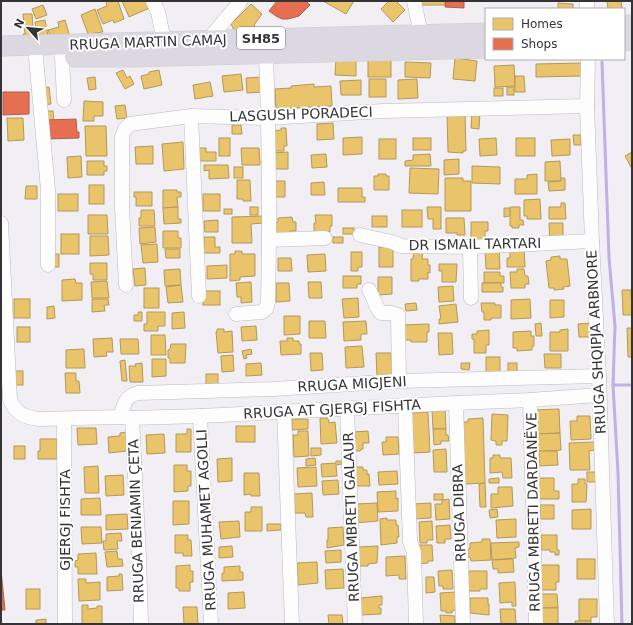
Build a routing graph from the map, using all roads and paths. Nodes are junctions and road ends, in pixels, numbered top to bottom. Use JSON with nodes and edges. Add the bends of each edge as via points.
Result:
{"nodes":[{"id":1,"x":153,"y":1,"type":"edge"},
{"id":2,"x":241,"y":1,"type":"edge"},
{"id":3,"x":414,"y":1,"type":"edge"},
{"id":4,"x":485,"y":33,"type":"edge"},
{"id":5,"x":421,"y":34,"type":"junction"},
{"id":6,"x":208,"y":40,"type":"junction"},
{"id":7,"x":164,"y":41,"type":"junction"},
{"id":8,"x":1,"y":46,"type":"edge"},
{"id":9,"x":485,"y":48,"type":"edge"},
{"id":10,"x":266,"y":54,"type":"junction"},
{"id":11,"x":62,"y":57,"type":"junction"},
{"id":12,"x":36,"y":58,"type":"junction"},
{"id":13,"x":1,"y":59,"type":"edge"},
{"id":14,"x":588,"y":60,"type":"edge"},
{"id":15,"x":64,"y":100,"type":"dead end"},
{"id":16,"x":587,"y":106,"type":"junction"},
{"id":17,"x":191,"y":116,"type":"junction"},
{"id":18,"x":268,"y":118,"type":"junction"},
{"id":19,"x":1,"y":223,"type":"edge"},
{"id":20,"x":360,"y":236,"type":"dead end"},
{"id":21,"x":325,"y":238,"type":"dead end"},
{"id":22,"x":269,"y":240,"type":"junction"},
{"id":23,"x":592,"y":241,"type":"junction"},
{"id":24,"x":470,"y":247,"type":"junction"},
{"id":25,"x":48,"y":265,"type":"dead end"},
{"id":26,"x":126,"y":285,"type":"dead end"},
{"id":27,"x":369,"y":290,"type":"dead end"},
{"id":28,"x":199,"y":296,"type":"dead end"},
{"id":29,"x":471,"y":298,"type":"dead end"},
{"id":30,"x":236,"y":314,"type":"dead end"},
{"id":31,"x":4,"y":335,"type":"edge"},
{"id":32,"x":599,"y":376,"type":"junction"},
{"id":33,"x":399,"y":381,"type":"junction"},
{"id":34,"x":599,"y":395,"type":"junction"},
{"id":35,"x":530,"y":400,"type":"junction"},
{"id":36,"x":456,"y":403,"type":"junction"},
{"id":37,"x":405,"y":406,"type":"junction"},
{"id":38,"x":347,"y":409,"type":"junction"},
{"id":39,"x":284,"y":411,"type":"junction"},
{"id":40,"x":200,"y":416,"type":"junction"},
{"id":41,"x":126,"y":417,"type":"junction"},
{"id":42,"x":64,"y":419,"type":"junction"},
{"id":43,"x":65,"y":622,"type":"dead end"},
{"id":44,"x":140,"y":624,"type":"edge"},
{"id":45,"x":211,"y":624,"type":"edge"},
{"id":46,"x":292,"y":624,"type":"edge"},
{"id":47,"x":355,"y":624,"type":"edge"},
{"id":48,"x":416,"y":624,"type":"edge"},
{"id":49,"x":463,"y":624,"type":"edge"},
{"id":50,"x":536,"y":624,"type":"edge"},
{"id":51,"x":607,"y":624,"type":"edge"}],
"edges":[{"from":1,"to":7,"type":"street"},
{"from":2,"to":6,"type":"street"},
{"from":3,"to":5,"type":"street"},
{"from":4,"to":5,"type":"highway","name":"RRUGA MARTIN CAMAJ","number":"SH85"},
{"from":5,"to":6,"type":"highway","name":"RRUGA MARTIN CAMAJ","number":"SH85"},
{"from":6,"to":7,"type":"highway","name":"RRUGA MARTIN CAMAJ","number":"SH85"},
{"from":7,"to":8,"type":"highway","name":"RRUGA MARTIN CAMAJ","number":"SH85"},
{"from":9,"to":10,"type":"highway","name":"RRUGA MARTIN CAMAJ","number":"SH85"},
{"from":10,"to":11,"type":"highway","name":"RRUGA MARTIN CAMAJ","number":"SH85"},
{"from":10,"to":18,"type":"street"},
{"from":11,"to":12,"type":"highway","name":"RRUGA MARTIN CAMAJ","number":"SH85"},
{"from":11,"to":15,"type":"street"},
{"from":12,"to":13,"type":"highway","name":"RRUGA MARTIN CAMAJ","number":"SH85"},
{"from":12,"to":25,"type":"street","via":[[48,190]]},
{"from":14,"to":16,"type":"street","name":"RRUGA SHQIPJA ARBNORE"},
{"from":16,"to":18,"type":"street","name":"LASGUSH PORADECI","via":[[383,111]]},
{"from":16,"to":23,"type":"street","name":"RRUGA SHQIPJA ARBNORE"},
{"from":17,"to":18,"type":"street","name":"LASGUSH PORADECI"},
{"from":17,"to":26,"type":"street","name":"LASGUSH PORADECI","via":[[130,124],[125,128],[122,137],[122,199]]},
{"from":17,"to":28,"type":"street"},
{"from":18,"to":22,"type":"street"},
{"from":19,"to":31,"type":"street","name":"RRUGA AT GJERGJ FISHTA"},
{"from":20,"to":24,"type":"street","name":"DR ISMAIL TARTARI","via":[[401,246]]},
{"from":21,"to":22,"type":"street"},
{"from":22,"to":30,"type":"street","via":[[266,309],[262,312]]},
{"from":23,"to":24,"type":"street","name":"DR ISMAIL TARTARI"},
{"from":23,"to":32,"type":"street","name":"RRUGA SHQIPJA ARBNORE"},
{"from":24,"to":29,"type":"street"},
{"from":27,"to":33,"type":"street","via":[[381,313],[398,316]]},
{"from":31,"to":42,"type":"street","name":"RRUGA AT GJERGJ FISHTA","via":[[10,400],[15,410],[26,418]]},
{"from":32,"to":33,"type":"street","name":"RRUGA MIGJENI"},
{"from":32,"to":34,"type":"street","name":"RRUGA SHQIPJA ARBNORE"},
{"from":33,"to":41,"type":"street","name":"RRUGA MIGJENI","via":[[138,393],[131,395],[125,403]]},
{"from":34,"to":35,"type":"street","name":"RRUGA AT GJERGJ FISHTA"},
{"from":34,"to":51,"type":"street","name":"RRUGA SHQIPJA ARBNORE"},
{"from":35,"to":36,"type":"street","name":"RRUGA AT GJERGJ FISHTA"},
{"from":35,"to":50,"type":"street","name":"RRUGA MBRETI DARDANËVE"},
{"from":36,"to":37,"type":"street","name":"RRUGA AT GJERGJ FISHTA"},
{"from":36,"to":49,"type":"street","name":"RRUGA DIBRA"},
{"from":37,"to":38,"type":"street","name":"RRUGA AT GJERGJ FISHTA"},
{"from":37,"to":48,"type":"street"},
{"from":38,"to":39,"type":"street","name":"RRUGA AT GJERGJ FISHTA"},
{"from":38,"to":47,"type":"street","name":"RRUGA MBRETI GALAUR"},
{"from":39,"to":40,"type":"street","name":"RRUGA AT GJERGJ FISHTA"},
{"from":39,"to":46,"type":"street"},
{"from":40,"to":41,"type":"street","name":"RRUGA AT GJERGJ FISHTA"},
{"from":40,"to":45,"type":"street","name":"RRUGA MUHAMET AGOLLI"},
{"from":41,"to":42,"type":"street","name":"RRUGA AT GJERGJ FISHTA"},
{"from":41,"to":44,"type":"street","name":"RRUGA BENIAMIN ÇETA","via":[[139,557]]},
{"from":42,"to":43,"type":"street","name":"GJERGJ FISHTA"}]}
